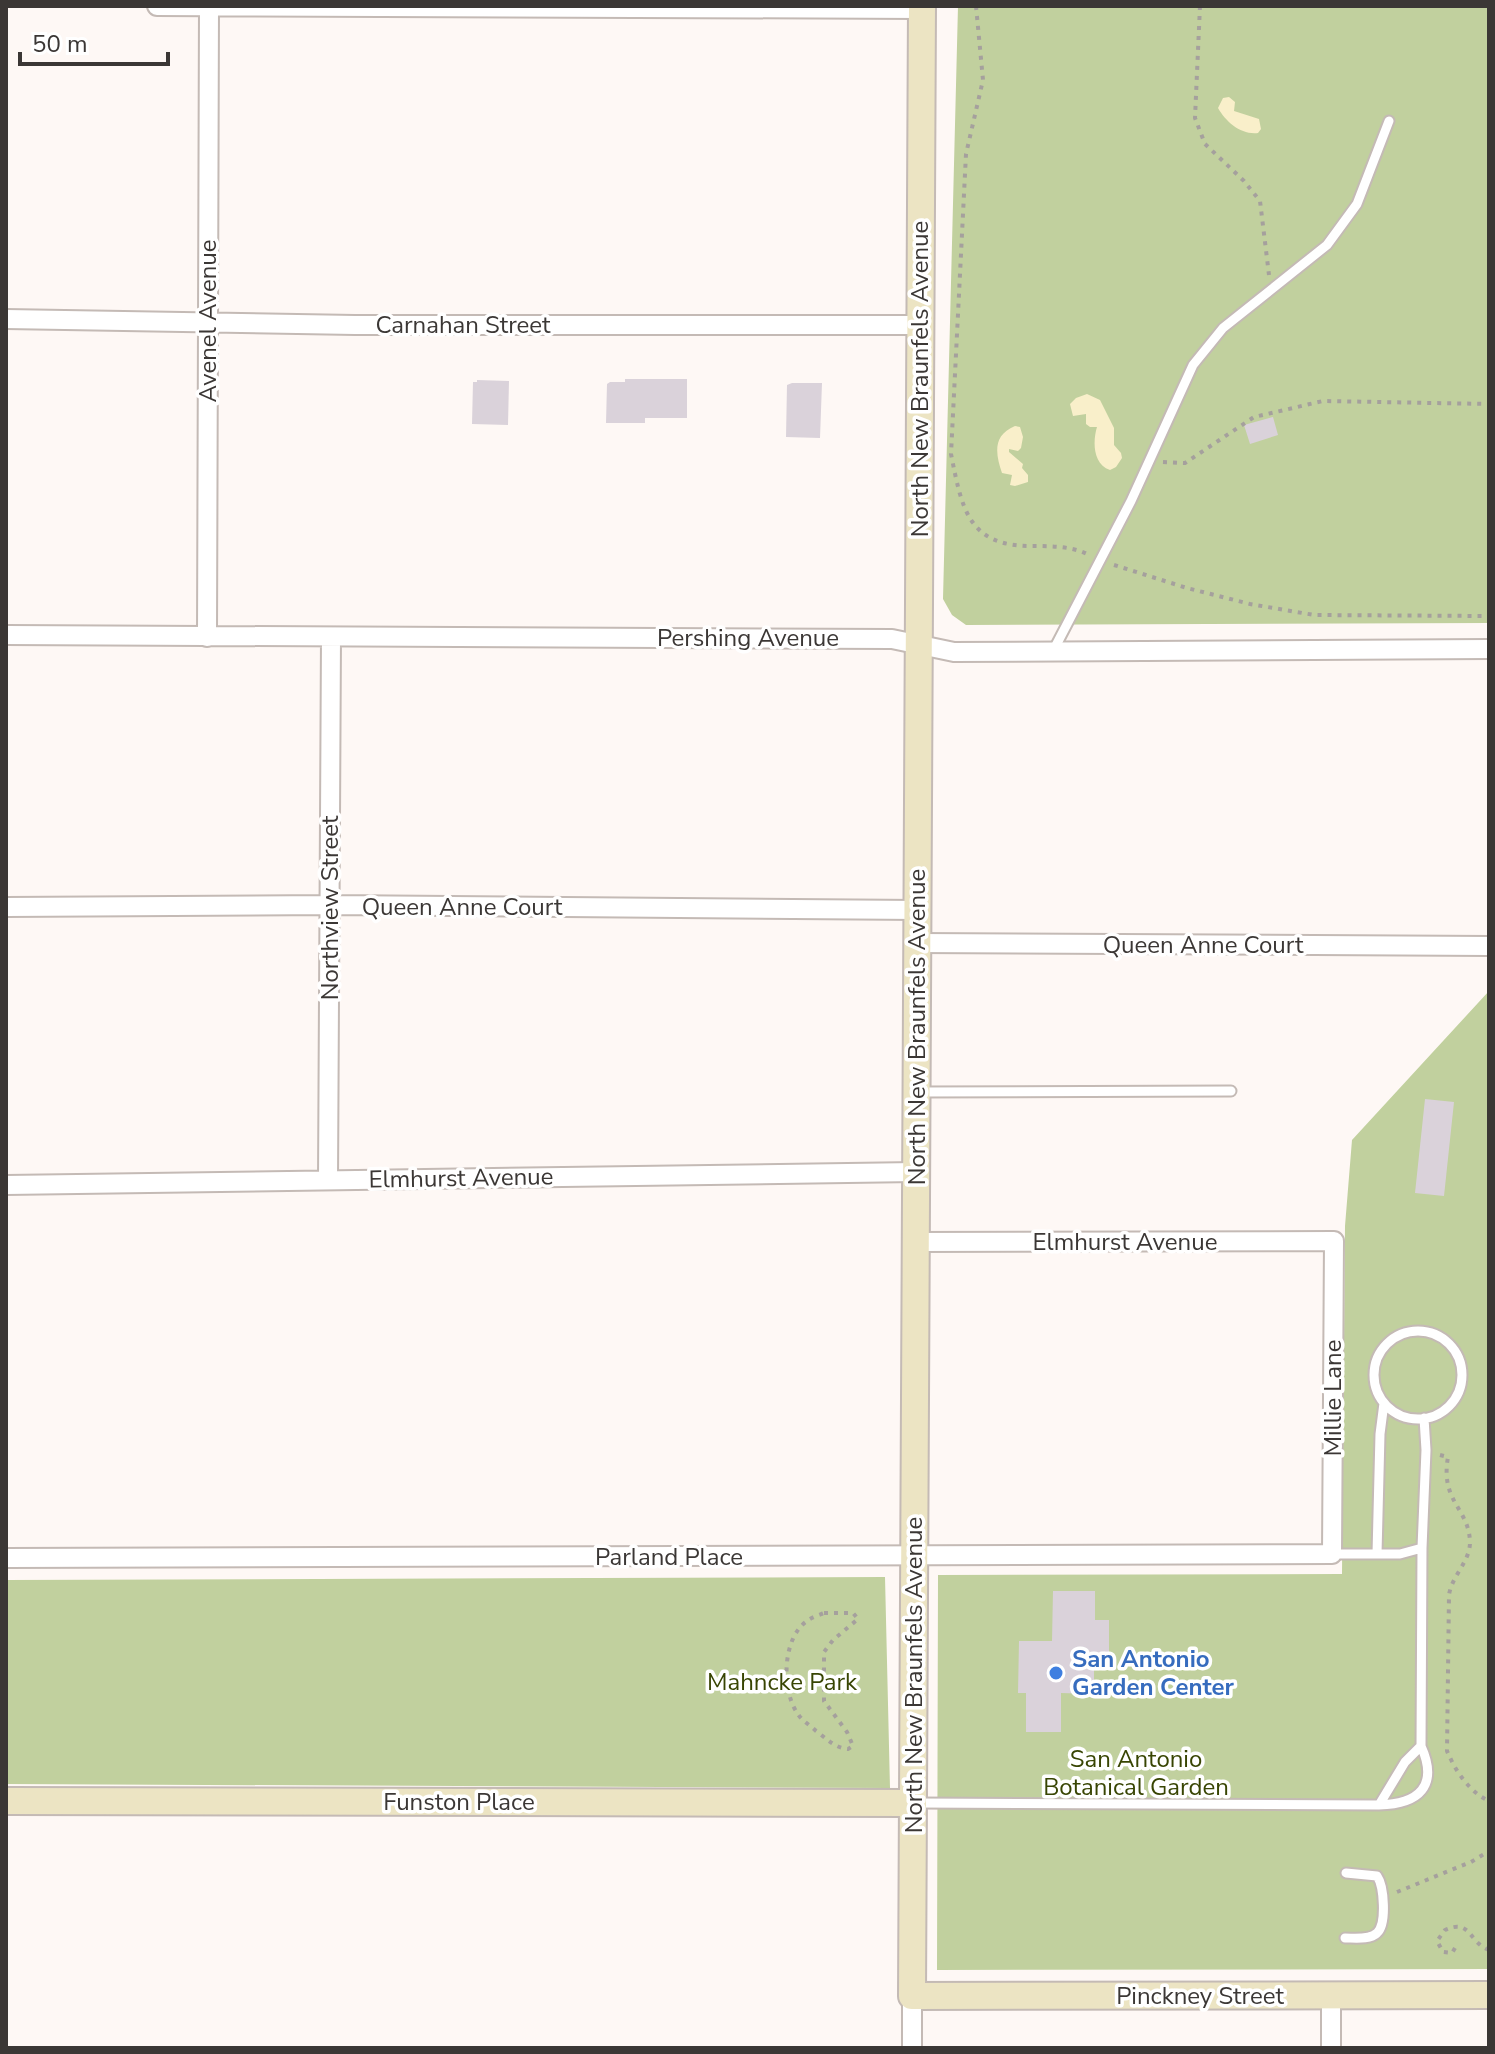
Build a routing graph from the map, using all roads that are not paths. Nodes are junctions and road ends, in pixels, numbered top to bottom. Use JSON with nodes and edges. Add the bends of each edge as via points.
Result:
{"nodes":[{"id":1,"x":157,"y":6,"type":"edge"},
{"id":2,"x":209,"y":6,"type":"edge"},
{"id":3,"x":922,"y":8,"type":"edge"},
{"id":4,"x":1389,"y":121,"type":"dead end"},
{"id":5,"x":6,"y":319,"type":"edge"},
{"id":6,"x":208,"y":321,"type":"junction"},
{"id":7,"x":920,"y":325,"type":"junction"},
{"id":8,"x":6,"y":635,"type":"edge"},
{"id":9,"x":207,"y":637,"type":"junction"},
{"id":10,"x":331,"y":637,"type":"junction"},
{"id":11,"x":919,"y":646,"type":"junction"},
{"id":12,"x":1489,"y":649,"type":"edge"},
{"id":13,"x":1052,"y":653,"type":"junction"},
{"id":14,"x":331,"y":905,"type":"junction"},
{"id":15,"x":6,"y":907,"type":"edge"},
{"id":16,"x":918,"y":910,"type":"junction"},
{"id":17,"x":917,"y":943,"type":"junction"},
{"id":18,"x":1489,"y":946,"type":"edge"},
{"id":19,"x":1231,"y":1091,"type":"dead end"},
{"id":20,"x":917,"y":1092,"type":"junction"},
{"id":21,"x":916,"y":1172,"type":"junction"},
{"id":22,"x":328,"y":1180,"type":"junction"},
{"id":23,"x":6,"y":1185,"type":"edge"},
{"id":24,"x":1334,"y":1241,"type":"joint"},
{"id":25,"x":916,"y":1242,"type":"junction"},
{"id":26,"x":1384,"y":1403,"type":"junction"},
{"id":27,"x":1424,"y":1418,"type":"junction"},
{"id":28,"x":1422,"y":1548,"type":"junction"},
{"id":29,"x":1332,"y":1554,"type":"junction"},
{"id":30,"x":1377,"y":1554,"type":"junction"},
{"id":31,"x":914,"y":1557,"type":"junction"},
{"id":32,"x":6,"y":1558,"type":"edge"},
{"id":33,"x":1421,"y":1746,"type":"junction"},
{"id":34,"x":6,"y":1801,"type":"edge"},
{"id":35,"x":913,"y":1803,"type":"junction"},
{"id":36,"x":1379,"y":1805,"type":"junction"},
{"id":37,"x":1346,"y":1873,"type":"dead end"},
{"id":38,"x":1345,"y":1938,"type":"dead end"},
{"id":39,"x":1331,"y":1995,"type":"junction"},
{"id":40,"x":1489,"y":1995,"type":"edge"},
{"id":41,"x":912,"y":1996,"type":"junction"},
{"id":42,"x":912,"y":2048,"type":"edge"},
{"id":43,"x":1331,"y":2048,"type":"edge"}],
"edges":[{"from":1,"to":2,"type":"street"},
{"from":2,"to":3,"type":"street"},
{"from":2,"to":6,"type":"street","name":"Avenel Avenue"},
{"from":3,"to":7,"type":"street","name":"North New Braunfels Avenue"},
{"from":4,"to":13,"type":"lane","via":[[1357,204],[1327,245],[1223,328],[1193,365]]},
{"from":5,"to":6,"type":"street","name":"Carnahan Street"},
{"from":6,"to":7,"type":"street","name":"Carnahan Street"},
{"from":6,"to":9,"type":"street","name":"Avenel Avenue"},
{"from":7,"to":11,"type":"street","name":"North New Braunfels Avenue"},
{"from":8,"to":9,"type":"street","name":"Pershing Avenue"},
{"from":9,"to":10,"type":"street","name":"Pershing Avenue"},
{"from":10,"to":11,"type":"street","name":"Pershing Avenue","via":[[892,639]]},
{"from":10,"to":14,"type":"street","name":"Northview Street"},
{"from":11,"to":13,"type":"street","name":"Pershing Avenue","via":[[954,652]]},
{"from":11,"to":16,"type":"street","name":"North New Braunfels Avenue"},
{"from":12,"to":13,"type":"street","name":"Pershing Avenue"},
{"from":14,"to":15,"type":"street","name":"Queen Anne Court"},
{"from":14,"to":16,"type":"street","name":"Queen Anne Court"},
{"from":14,"to":22,"type":"street","name":"Northview Street"},
{"from":16,"to":17,"type":"street","name":"North New Braunfels Avenue"},
{"from":17,"to":18,"type":"street","name":"Queen Anne Court"},
{"from":17,"to":20,"type":"street","name":"North New Braunfels Avenue"},
{"from":19,"to":20,"type":"lane"},
{"from":20,"to":21,"type":"street","name":"North New Braunfels Avenue"},
{"from":21,"to":22,"type":"street","name":"Elmhurst Avenue"},
{"from":21,"to":25,"type":"street","name":"North New Braunfels Avenue"},
{"from":22,"to":23,"type":"street","name":"Elmhurst Avenue"},
{"from":24,"to":25,"type":"street","name":"Elmhurst Avenue"},
{"from":24,"to":29,"type":"street","name":"Millie Lane"},
{"from":25,"to":31,"type":"street","name":"North New Braunfels Avenue"},
{"from":26,"to":27,"type":"lane","via":[[1409,1418]]},
{"from":26,"to":27,"type":"lane","via":[[1374,1375],[1382,1349],[1405,1333],[1433,1333],[1455,1351],[1462,1378],[1450,1405]]},
{"from":26,"to":30,"type":"lane"},
{"from":27,"to":28,"type":"lane"},
{"from":28,"to":30,"type":"lane"},
{"from":28,"to":33,"type":"lane"},
{"from":29,"to":30,"type":"lane"},
{"from":29,"to":31,"type":"street","name":"Parland Place"},
{"from":31,"to":32,"type":"street","name":"Parland Place"},
{"from":31,"to":35,"type":"street","name":"North New Braunfels Avenue"},
{"from":33,"to":36,"type":"lane"},
{"from":33,"to":36,"type":"lane","via":[[1429,1773],[1423,1789],[1401,1805]]},
{"from":34,"to":35,"type":"street","name":"Funston Place"},
{"from":35,"to":36,"type":"lane"},
{"from":35,"to":41,"type":"street","name":"North New Braunfels Avenue"},
{"from":37,"to":38,"type":"lane","via":[[1377,1876],[1382,1922],[1375,1936]]},
{"from":39,"to":40,"type":"street","name":"Pinckney Street"},
{"from":39,"to":41,"type":"street","name":"Pinckney Street"},
{"from":39,"to":43,"type":"street"},
{"from":41,"to":42,"type":"street","name":"North New Braunfels Avenue"}]}
